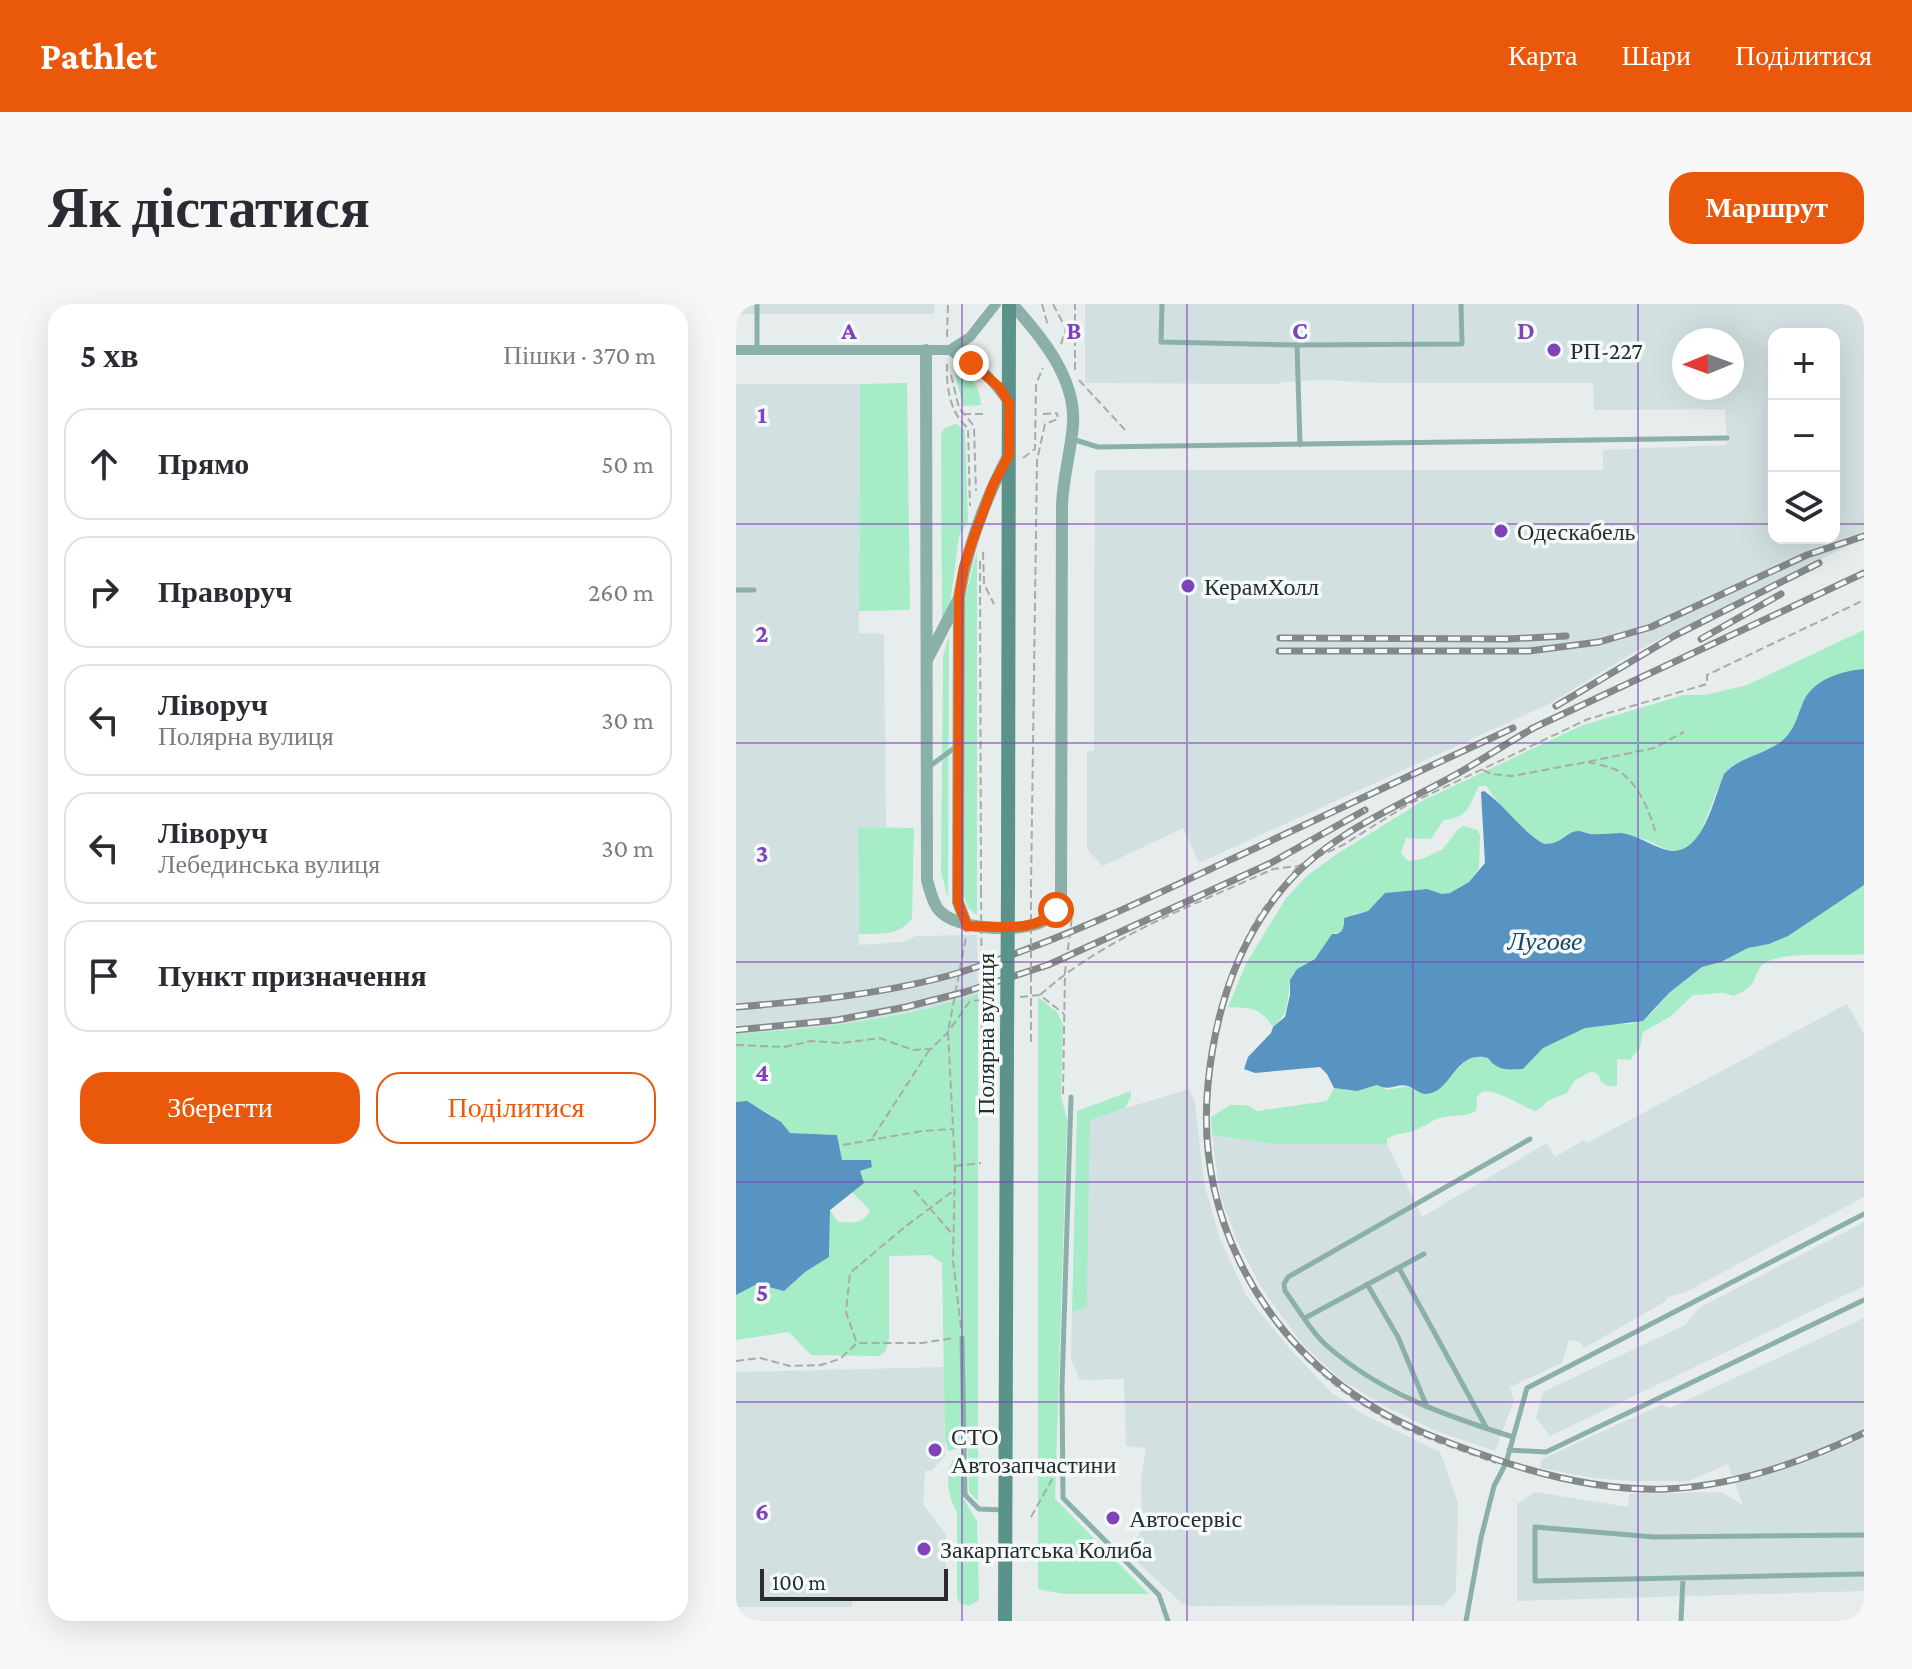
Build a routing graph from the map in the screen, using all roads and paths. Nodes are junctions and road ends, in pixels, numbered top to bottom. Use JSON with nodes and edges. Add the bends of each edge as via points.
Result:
{"nodes":[{"id":1,"x":757,"y":304,"type":"edge"},
{"id":2,"x":948,"y":304,"type":"edge"},
{"id":3,"x":996,"y":304,"type":"edge"},
{"id":4,"x":1011,"y":304,"type":"edge"},
{"id":5,"x":1053,"y":304,"type":"edge"},
{"id":6,"x":1075,"y":304,"type":"edge"},
{"id":7,"x":1162,"y":304,"type":"edge"},
{"id":8,"x":1461,"y":304,"type":"edge"},
{"id":9,"x":1297,"y":345,"type":"junction"},
{"id":10,"x":736,"y":350,"type":"edge"},
{"id":11,"x":757,"y":350,"type":"junction"},
{"id":12,"x":926,"y":350,"type":"junction"},
{"id":13,"x":948,"y":350,"type":"junction"},
{"id":14,"x":1052,"y":355,"type":"junction"},
{"id":15,"x":951,"y":375,"type":"dead end"},
{"id":16,"x":1009,"y":403,"type":"junction"},
{"id":17,"x":962,"y":414,"type":"junction"},
{"id":18,"x":985,"y":414,"type":"dead end"},
{"id":19,"x":1043,"y":414,"type":"dead end"},
{"id":20,"x":1126,"y":431,"type":"dead end"},
{"id":21,"x":1071,"y":438,"type":"junction"},
{"id":22,"x":1727,"y":438,"type":"dead end"},
{"id":23,"x":1300,"y":445,"type":"junction"},
{"id":24,"x":1009,"y":461,"type":"junction"},
{"id":25,"x":976,"y":500,"type":"dead end"},
{"id":26,"x":978,"y":525,"type":"junction"},
{"id":27,"x":980,"y":544,"type":"dead end"},
{"id":28,"x":983,"y":553,"type":"dead end"},
{"id":29,"x":736,"y":590,"type":"edge"},
{"id":30,"x":754,"y":590,"type":"dead end"},
{"id":31,"x":959,"y":597,"type":"junction"},
{"id":32,"x":1864,"y":600,"type":"edge"},
{"id":33,"x":997,"y":609,"type":"dead end"},
{"id":34,"x":927,"y":661,"type":"junction"},
{"id":35,"x":1684,"y":732,"type":"dead end"},
{"id":36,"x":958,"y":746,"type":"junction"},
{"id":37,"x":1587,"y":762,"type":"junction"},
{"id":38,"x":928,"y":768,"type":"junction"},
{"id":39,"x":1482,"y":769,"type":"junction"},
{"id":40,"x":1655,"y":831,"type":"dead end"},
{"id":41,"x":1298,"y":866,"type":"junction"},
{"id":42,"x":1067,"y":905,"type":"junction"},
{"id":43,"x":967,"y":926,"type":"junction"},
{"id":44,"x":1065,"y":972,"type":"junction"},
{"id":45,"x":1040,"y":995,"type":"dead end"},
{"id":46,"x":948,"y":1032,"type":"junction"},
{"id":47,"x":982,"y":1041,"type":"dead end"},
{"id":48,"x":1031,"y":1042,"type":"dead end"},
{"id":49,"x":736,"y":1045,"type":"edge"},
{"id":50,"x":931,"y":1049,"type":"junction"},
{"id":51,"x":1063,"y":1097,"type":"dead end"},
{"id":52,"x":1071,"y":1097,"type":"dead end"},
{"id":53,"x":953,"y":1129,"type":"junction"},
{"id":54,"x":872,"y":1138,"type":"junction"},
{"id":55,"x":1530,"y":1139,"type":"dead end"},
{"id":56,"x":843,"y":1145,"type":"dead end"},
{"id":57,"x":981,"y":1163,"type":"dead end"},
{"id":58,"x":955,"y":1166,"type":"junction"},
{"id":59,"x":914,"y":1190,"type":"dead end"},
{"id":60,"x":954,"y":1191,"type":"junction"},
{"id":61,"x":930,"y":1208,"type":"junction"},
{"id":62,"x":1864,"y":1214,"type":"edge"},
{"id":63,"x":954,"y":1236,"type":"junction"},
{"id":64,"x":1424,"y":1254,"type":"dead end"},
{"id":65,"x":1399,"y":1268,"type":"junction"},
{"id":66,"x":1367,"y":1284,"type":"junction"},
{"id":67,"x":1864,"y":1300,"type":"edge"},
{"id":68,"x":1305,"y":1318,"type":"junction"},
{"id":69,"x":961,"y":1329,"type":"dead end"},
{"id":70,"x":962,"y":1338,"type":"joint"},
{"id":71,"x":857,"y":1343,"type":"junction"},
{"id":72,"x":736,"y":1361,"type":"edge"},
{"id":73,"x":1428,"y":1408,"type":"junction"},
{"id":74,"x":1487,"y":1428,"type":"junction"},
{"id":75,"x":1513,"y":1437,"type":"junction"},
{"id":76,"x":1509,"y":1450,"type":"junction"},
{"id":77,"x":1504,"y":1466,"type":"junction"},
{"id":78,"x":1056,"y":1472,"type":"dead end"},
{"id":79,"x":1006,"y":1510,"type":"junction"},
{"id":80,"x":1031,"y":1517,"type":"dead end"},
{"id":81,"x":1864,"y":1535,"type":"edge"},
{"id":82,"x":1864,"y":1574,"type":"edge"},
{"id":83,"x":1683,"y":1578,"type":"junction"},
{"id":84,"x":1005,"y":1621,"type":"edge"},
{"id":85,"x":1168,"y":1621,"type":"edge"},
{"id":86,"x":1466,"y":1621,"type":"edge"},
{"id":87,"x":1681,"y":1621,"type":"edge"}],
"edges":[{"from":1,"to":11,"type":"lane"},
{"from":2,"to":13,"type":"path"},
{"from":3,"to":13,"type":"street","via":[[970,337]]},
{"from":4,"to":14,"type":"street"},
{"from":4,"to":16,"type":"main road","name":"Полярна вулиця"},
{"from":5,"to":14,"type":"path","via":[[1066,329]]},
{"from":6,"to":20,"type":"path","via":[[1075,376]]},
{"from":7,"to":9,"type":"lane","via":[[1161,342]]},
{"from":8,"to":9,"type":"lane","via":[[1462,344]]},
{"from":9,"to":23,"type":"lane"},
{"from":10,"to":11,"type":"street"},
{"from":11,"to":12,"type":"street"},
{"from":12,"to":13,"type":"street"},
{"from":12,"to":34,"type":"street"},
{"from":13,"to":16,"type":"street","via":[[987,375]]},
{"from":13,"to":26,"type":"path","via":[[946,375],[955,417],[968,428],[971,517]]},
{"from":14,"to":21,"type":"street","via":[[1068,390]]},
{"from":14,"to":24,"type":"path","via":[[1037,378],[1035,449]]},
{"from":15,"to":17,"type":"path"},
{"from":16,"to":24,"type":"main road","name":"Полярна вулиця"},
{"from":17,"to":18,"type":"path"},
{"from":17,"to":25,"type":"path","via":[[975,432]]},
{"from":19,"to":48,"type":"path","bridge":true,"via":[[1057,413],[1058,419],[1045,424],[1037,460]]},
{"from":21,"to":23,"type":"lane","via":[[1098,447]]},
{"from":21,"to":42,"type":"street","via":[[1062,505]]},
{"from":22,"to":23,"type":"lane"},
{"from":24,"to":26,"type":"street"},
{"from":24,"to":79,"type":"main road","name":"Полярна вулиця","bridge":true},
{"from":26,"to":31,"type":"street"},
{"from":27,"to":47,"type":"path","bridge":true},
{"from":28,"to":33,"type":"path","via":[[984,584]]},
{"from":29,"to":30,"type":"lane"},
{"from":31,"to":34,"type":"street"},
{"from":31,"to":36,"type":"street"},
{"from":32,"to":39,"type":"path","via":[[1707,675],[1707,684],[1588,719]]},
{"from":34,"to":38,"type":"street"},
{"from":35,"to":37,"type":"path","via":[[1654,748]]},
{"from":36,"to":38,"type":"lane"},
{"from":36,"to":43,"type":"street","via":[[958,902]]},
{"from":37,"to":39,"type":"path","via":[[1512,776]]},
{"from":37,"to":40,"type":"path","via":[[1625,776],[1650,813]]},
{"from":38,"to":43,"type":"street","via":[[927,880],[938,909]]},
{"from":39,"to":41,"type":"path"},
{"from":41,"to":44,"type":"path","via":[[1273,869],[1112,942]]},
{"from":41,"to":77,"type":"path","via":[[1269,901],[1237,958],[1212,1039],[1205,1146],[1229,1246],[1276,1325],[1326,1377],[1372,1411]]},
{"from":42,"to":43,"type":"street","via":[[1039,924]]},
{"from":42,"to":44,"type":"path"},
{"from":43,"to":46,"type":"path"},
{"from":44,"to":45,"type":"path"},
{"from":44,"to":51,"type":"path"},
{"from":46,"to":50,"type":"path"},
{"from":46,"to":53,"type":"path"},
{"from":49,"to":50,"type":"path","via":[[784,1047],[880,1038],[913,1050]]},
{"from":50,"to":54,"type":"path"},
{"from":52,"to":85,"type":"lane","via":[[1063,1498],[1159,1595]]},
{"from":53,"to":54,"type":"path"},
{"from":53,"to":58,"type":"path"},
{"from":54,"to":56,"type":"path"},
{"from":55,"to":68,"type":"lane","via":[[1288,1277],[1285,1291]]},
{"from":57,"to":58,"type":"path"},
{"from":58,"to":60,"type":"path"},
{"from":59,"to":61,"type":"path"},
{"from":60,"to":61,"type":"path"},
{"from":60,"to":63,"type":"path"},
{"from":61,"to":63,"type":"path"},
{"from":61,"to":71,"type":"path","via":[[850,1273],[846,1312]]},
{"from":62,"to":75,"type":"lane","via":[[1527,1388]]},
{"from":63,"to":69,"type":"path"},
{"from":64,"to":65,"type":"lane"},
{"from":65,"to":66,"type":"lane"},
{"from":65,"to":74,"type":"lane"},
{"from":66,"to":68,"type":"lane"},
{"from":66,"to":73,"type":"lane","via":[[1398,1337]]},
{"from":67,"to":76,"type":"lane","via":[[1546,1452]]},
{"from":68,"to":73,"type":"lane","via":[[1324,1343],[1367,1377]]},
{"from":70,"to":71,"type":"path"},
{"from":70,"to":79,"type":"lane","via":[[965,1495],[979,1509]]},
{"from":71,"to":72,"type":"path","via":[[840,1359],[821,1365],[790,1366],[760,1358]]},
{"from":73,"to":74,"type":"lane"},
{"from":74,"to":75,"type":"lane"},
{"from":75,"to":76,"type":"lane"},
{"from":76,"to":77,"type":"lane"},
{"from":77,"to":86,"type":"lane","via":[[1481,1538]]},
{"from":78,"to":80,"type":"path"},
{"from":79,"to":84,"type":"main road","name":"Полярна вулиця"},
{"from":81,"to":83,"type":"lane","via":[[1654,1537],[1535,1527],[1535,1581]]},
{"from":82,"to":83,"type":"lane"},
{"from":83,"to":87,"type":"lane"}]}
